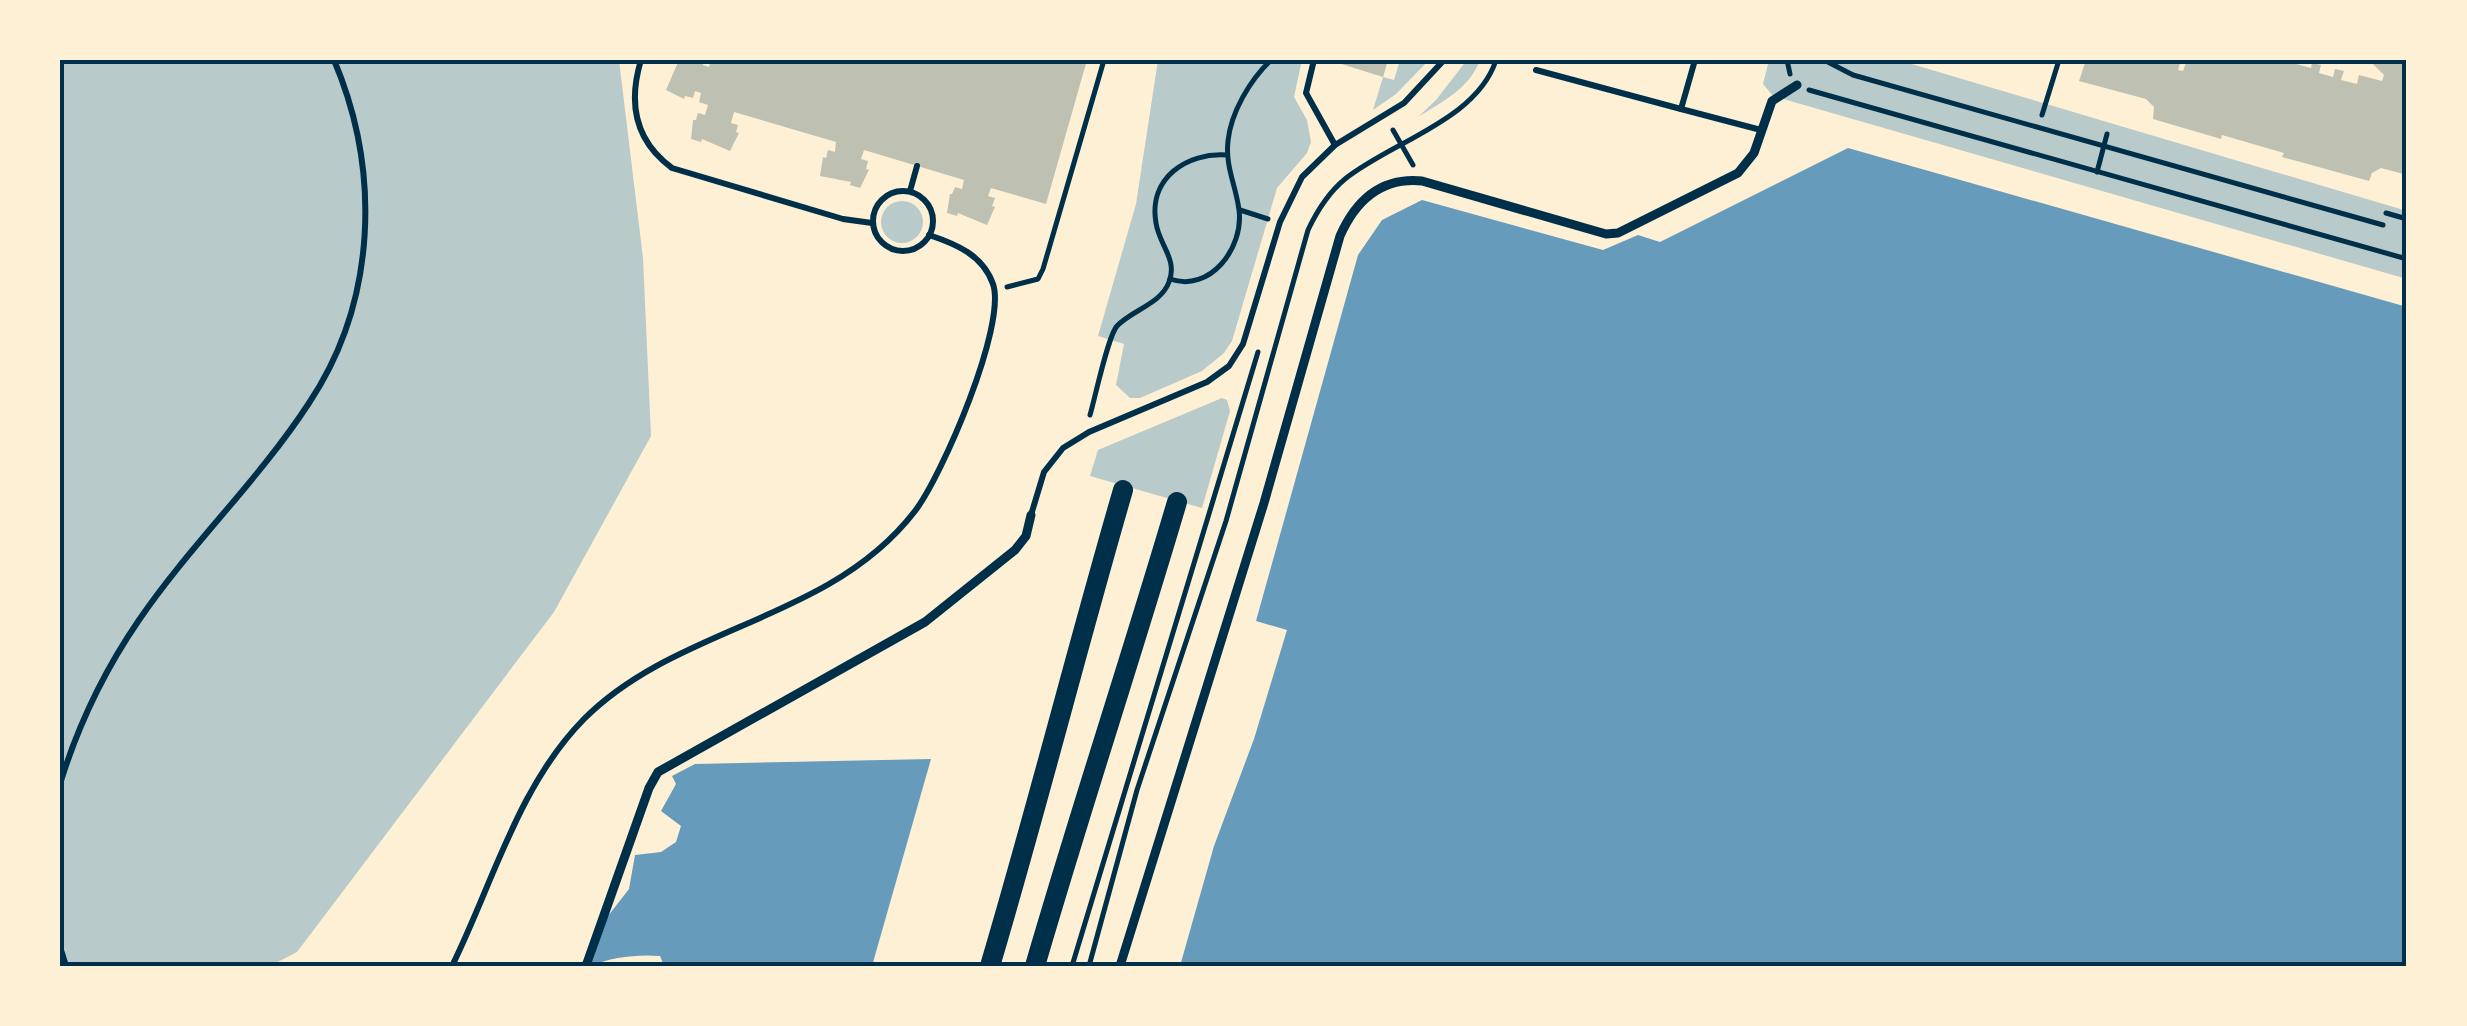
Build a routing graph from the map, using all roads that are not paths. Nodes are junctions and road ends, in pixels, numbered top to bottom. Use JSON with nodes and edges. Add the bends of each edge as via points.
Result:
{"nodes":[{"id":1,"x":334,"y":60,"type":"edge"},
{"id":2,"x":641,"y":60,"type":"edge"},
{"id":3,"x":1314,"y":60,"type":"edge"},
{"id":4,"x":1444,"y":60,"type":"edge"},
{"id":5,"x":1695,"y":60,"type":"edge"},
{"id":6,"x":1536,"y":70,"type":"dead end"},
{"id":7,"x":1797,"y":85,"type":"road end"},
{"id":8,"x":1681,"y":108,"type":"junction"},
{"id":9,"x":1760,"y":130,"type":"junction"},
{"id":10,"x":1336,"y":144,"type":"junction"},
{"id":11,"x":917,"y":166,"type":"dead end"},
{"id":12,"x":910,"y":192,"type":"junction"},
{"id":13,"x":872,"y":223,"type":"junction"},
{"id":14,"x":929,"y":236,"type":"junction"},
{"id":15,"x":1123,"y":490,"type":"dead end"},
{"id":16,"x":1176,"y":502,"type":"dead end"},
{"id":17,"x":1032,"y":515,"type":"joint"},
{"id":18,"x":60,"y":784,"type":"edge"},
{"id":19,"x":60,"y":947,"type":"edge"},
{"id":20,"x":66,"y":966,"type":"edge"},
{"id":21,"x":452,"y":966,"type":"edge"},
{"id":22,"x":586,"y":966,"type":"edge"},
{"id":23,"x":990,"y":966,"type":"edge"},
{"id":24,"x":1035,"y":966,"type":"edge"},
{"id":25,"x":1120,"y":966,"type":"edge"}],
"edges":[{"from":1,"to":18,"type":"lane","via":[[357,128],[366,197],[362,268],[340,344],[291,430],[121,648],[78,730]]},
{"from":2,"to":13,"type":"lane","via":[[636,118],[652,151],[672,168]]},
{"from":3,"to":10,"type":"lane","via":[[1306,93]]},
{"from":4,"to":10,"type":"lane","via":[[1404,103]]},
{"from":5,"to":8,"type":"lane"},
{"from":6,"to":8,"type":"lane"},
{"from":7,"to":9,"type":"street","via":[[1772,101]]},
{"from":8,"to":9,"type":"lane"},
{"from":9,"to":25,"type":"street","via":[[1754,153],[1738,172],[1618,233],[1402,179],[1370,194],[1348,218]]},
{"from":10,"to":17,"type":"lane","via":[[1293,190],[1243,344],[1229,366],[1062,448],[1044,472]]},
{"from":11,"to":12,"type":"lane"},
{"from":12,"to":13,"type":"lane","via":[[884,197]]},
{"from":12,"to":14,"type":"lane","via":[[930,208]]},
{"from":13,"to":14,"type":"lane","via":[[880,241],[896,250],[915,248]]},
{"from":14,"to":21,"type":"lane","via":[[971,254],[990,278],[995,300],[958,428],[916,510],[880,548],[831,584],[668,660],[586,717],[535,785]]},
{"from":15,"to":23,"type":"main road"},
{"from":16,"to":24,"type":"main road"},
{"from":17,"to":22,"type":"street","via":[[1015,550],[926,622],[658,772]]},
{"from":19,"to":20,"type":"lane"}]}
